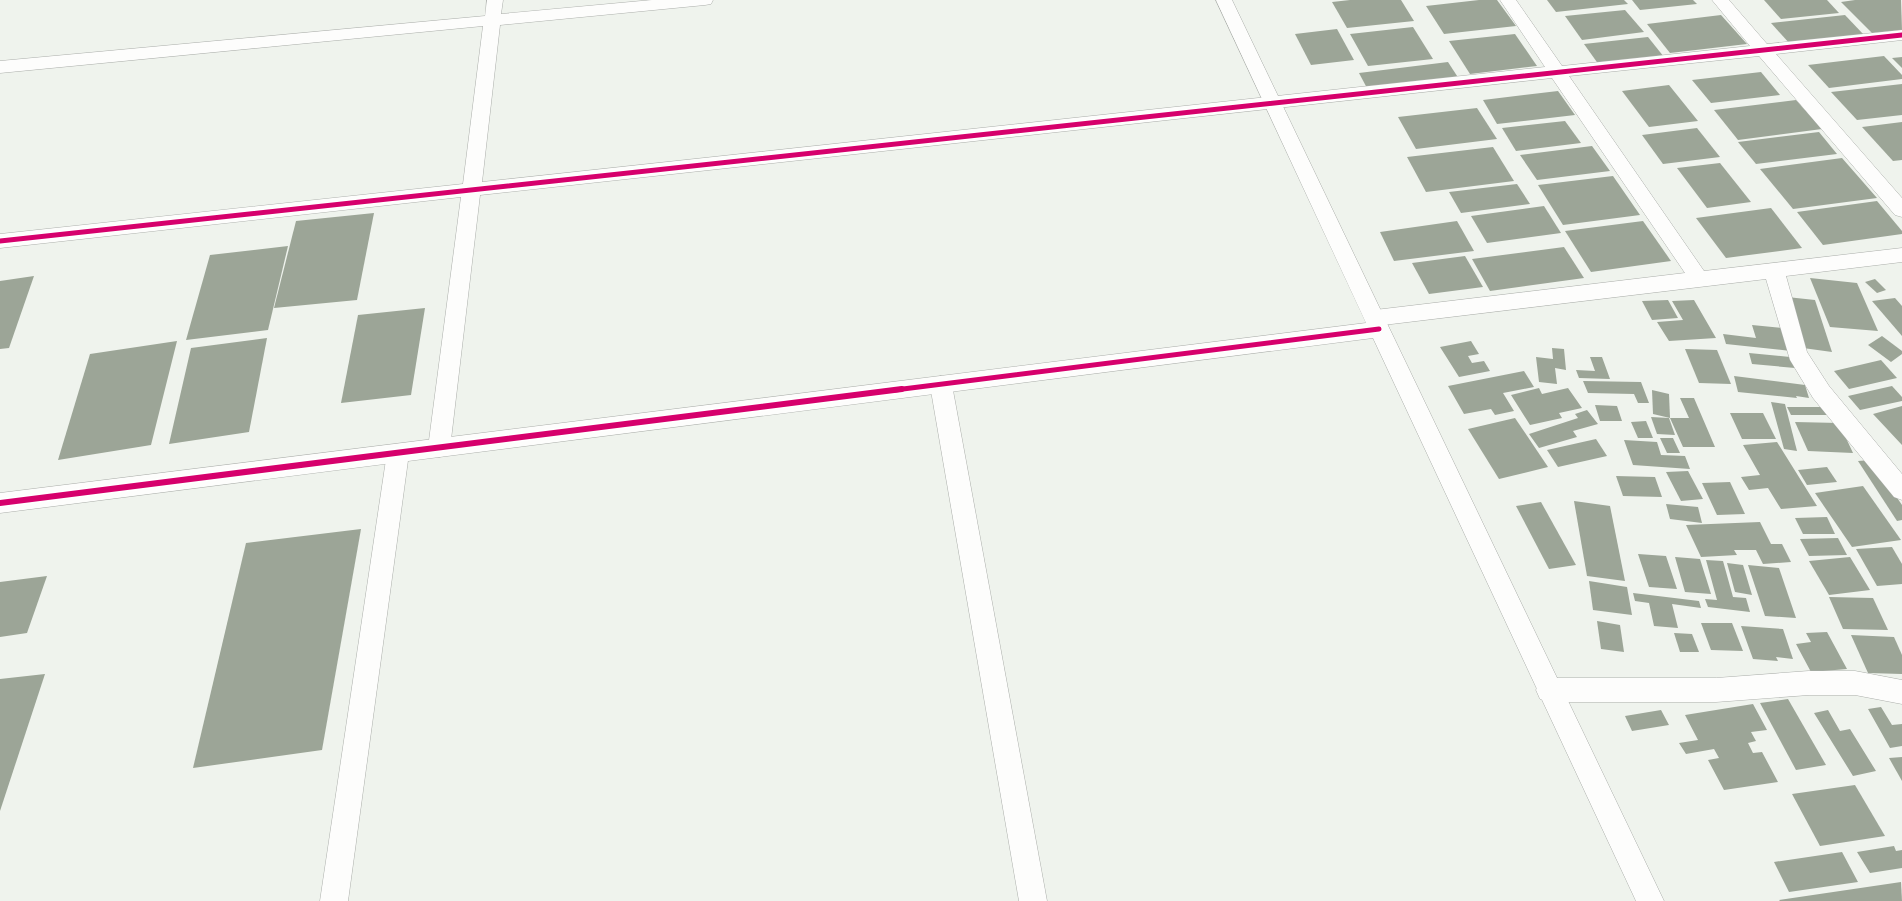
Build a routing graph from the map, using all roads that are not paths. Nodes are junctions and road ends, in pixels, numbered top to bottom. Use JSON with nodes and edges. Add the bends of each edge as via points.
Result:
{"nodes":[{"id":1,"x":494,"y":0,"type":"edge"},
{"id":2,"x":705,"y":0,"type":"edge"},
{"id":3,"x":1224,"y":0,"type":"edge"},
{"id":4,"x":1508,"y":0,"type":"edge"},
{"id":5,"x":1720,"y":0,"type":"edge"},
{"id":6,"x":492,"y":20,"type":"junction"},
{"id":7,"x":1902,"y":35,"type":"edge"},
{"id":8,"x":1762,"y":50,"type":"junction"},
{"id":9,"x":0,"y":67,"type":"edge"},
{"id":10,"x":1556,"y":72,"type":"junction"},
{"id":11,"x":1272,"y":102,"type":"junction"},
{"id":12,"x":471,"y":190,"type":"junction"},
{"id":13,"x":1902,"y":210,"type":"edge"},
{"id":14,"x":0,"y":241,"type":"edge"},
{"id":15,"x":1902,"y":255,"type":"edge"},
{"id":16,"x":1774,"y":270,"type":"junction"},
{"id":17,"x":1699,"y":279,"type":"junction"},
{"id":18,"x":1377,"y":324,"type":"junction"},
{"id":19,"x":941,"y":385,"type":"junction"},
{"id":20,"x":439,"y":448,"type":"junction"},
{"id":21,"x":398,"y":453,"type":"junction"},
{"id":22,"x":1902,"y":490,"type":"edge"},
{"id":23,"x":0,"y":504,"type":"edge"},
{"id":24,"x":1550,"y":690,"type":"junction"},
{"id":25,"x":1902,"y":692,"type":"edge"},
{"id":26,"x":334,"y":901,"type":"edge"},
{"id":27,"x":1033,"y":901,"type":"edge"},
{"id":28,"x":1650,"y":901,"type":"edge"}],
"edges":[{"from":1,"to":6,"type":"street"},
{"from":2,"to":6,"type":"street"},
{"from":3,"to":11,"type":"street"},
{"from":4,"to":10,"type":"street"},
{"from":5,"to":8,"type":"street"},
{"from":6,"to":9,"type":"street"},
{"from":6,"to":12,"type":"street"},
{"from":7,"to":8,"type":"street"},
{"from":8,"to":10,"type":"street"},
{"from":8,"to":13,"type":"street"},
{"from":10,"to":11,"type":"street"},
{"from":10,"to":17,"type":"street"},
{"from":11,"to":12,"type":"street"},
{"from":11,"to":18,"type":"street"},
{"from":12,"to":14,"type":"street"},
{"from":12,"to":20,"type":"street"},
{"from":15,"to":16,"type":"street"},
{"from":16,"to":17,"type":"street"},
{"from":16,"to":22,"type":"street","via":[[1797,354],[1821,392]]},
{"from":17,"to":18,"type":"street"},
{"from":18,"to":19,"type":"street"},
{"from":18,"to":24,"type":"street"},
{"from":19,"to":20,"type":"street"},
{"from":19,"to":27,"type":"street"},
{"from":20,"to":21,"type":"street"},
{"from":21,"to":23,"type":"street"},
{"from":21,"to":26,"type":"street"},
{"from":24,"to":25,"type":"street","via":[[1716,690],[1809,683],[1855,683]]},
{"from":24,"to":28,"type":"street"}]}
